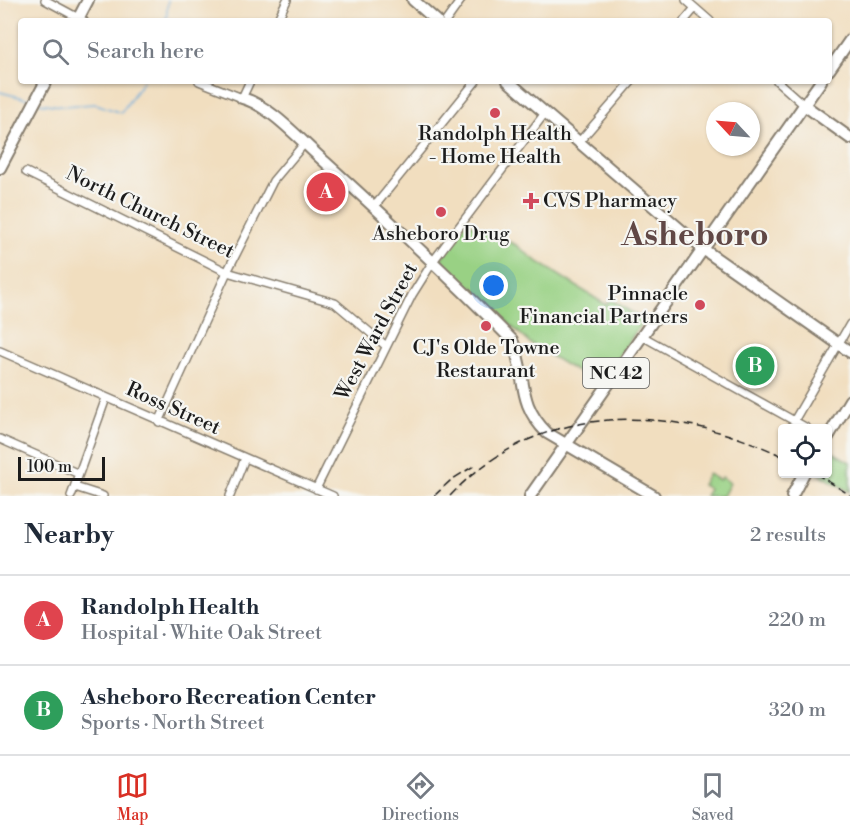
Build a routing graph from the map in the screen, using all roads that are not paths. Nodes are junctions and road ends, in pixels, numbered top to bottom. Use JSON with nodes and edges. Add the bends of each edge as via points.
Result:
{"nodes":[{"id":1,"x":45,"y":0,"type":"edge"},
{"id":2,"x":88,"y":0,"type":"edge"},
{"id":3,"x":287,"y":0,"type":"edge"},
{"id":4,"x":413,"y":0,"type":"edge"},
{"id":5,"x":461,"y":0,"type":"edge"},
{"id":6,"x":686,"y":0,"type":"edge"},
{"id":7,"x":695,"y":8,"type":"junction"},
{"id":8,"x":76,"y":18,"type":"edge"},
{"id":9,"x":81,"y":18,"type":"edge"},
{"id":10,"x":278,"y":18,"type":"edge"},
{"id":11,"x":434,"y":18,"type":"edge"},
{"id":12,"x":448,"y":18,"type":"edge"},
{"id":13,"x":687,"y":18,"type":"edge"},
{"id":14,"x":707,"y":18,"type":"edge"},
{"id":15,"x":850,"y":40,"type":"edge"},
{"id":16,"x":832,"y":66,"type":"edge"},
{"id":17,"x":44,"y":84,"type":"edge"},
{"id":18,"x":207,"y":84,"type":"edge"},
{"id":19,"x":249,"y":84,"type":"edge"},
{"id":20,"x":474,"y":84,"type":"edge"},
{"id":21,"x":511,"y":84,"type":"edge"},
{"id":22,"x":629,"y":84,"type":"edge"},
{"id":23,"x":780,"y":84,"type":"edge"},
{"id":24,"x":819,"y":84,"type":"edge"},
{"id":25,"x":242,"y":98,"type":"junction"},
{"id":26,"x":804,"y":105,"type":"junction"},
{"id":27,"x":545,"y":113,"type":"junction"},
{"id":28,"x":850,"y":138,"type":"edge"},
{"id":29,"x":579,"y":142,"type":"junction"},
{"id":30,"x":304,"y":144,"type":"junction"},
{"id":31,"x":0,"y":168,"type":"edge"},
{"id":32,"x":26,"y":172,"type":"dead end"},
{"id":33,"x":374,"y":207,"type":"junction"},
{"id":34,"x":703,"y":249,"type":"junction"},
{"id":35,"x":434,"y":260,"type":"junction"},
{"id":36,"x":227,"y":272,"type":"junction"},
{"id":37,"x":850,"y":324,"type":"edge"},
{"id":38,"x":642,"y":336,"type":"junction"},
{"id":39,"x":839,"y":345,"type":"junction"},
{"id":40,"x":386,"y":346,"type":"junction"},
{"id":41,"x":2,"y":352,"type":"edge"},
{"id":42,"x":850,"y":352,"type":"edge"},
{"id":43,"x":0,"y":361,"type":"edge"},
{"id":44,"x":106,"y":398,"type":"junction"},
{"id":45,"x":850,"y":400,"type":"edge"},
{"id":46,"x":794,"y":421,"type":"junction"},
{"id":47,"x":159,"y":422,"type":"junction"},
{"id":48,"x":799,"y":424,"type":"edge"},
{"id":49,"x":832,"y":430,"type":"edge"},
{"id":50,"x":0,"y":439,"type":"edge"},
{"id":51,"x":565,"y":446,"type":"junction"},
{"id":52,"x":244,"y":459,"type":"junction"},
{"id":53,"x":80,"y":474,"type":"junction"},
{"id":54,"x":802,"y":478,"type":"edge"},
{"id":55,"x":75,"y":486,"type":"junction"},
{"id":56,"x":316,"y":489,"type":"junction"},
{"id":57,"x":71,"y":496,"type":"edge"},
{"id":58,"x":103,"y":496,"type":"edge"},
{"id":59,"x":230,"y":496,"type":"edge"},
{"id":60,"x":333,"y":496,"type":"edge"},
{"id":61,"x":530,"y":496,"type":"edge"},
{"id":62,"x":654,"y":496,"type":"edge"},
{"id":63,"x":792,"y":496,"type":"edge"}],
"edges":[{"from":1,"to":8,"type":"street"},
{"from":2,"to":9,"type":"main road"},
{"from":3,"to":10,"type":"street"},
{"from":4,"to":11,"type":"main road"},
{"from":5,"to":12,"type":"street"},
{"from":6,"to":7,"type":"street"},
{"from":7,"to":13,"type":"street"},
{"from":7,"to":14,"type":"street"},
{"from":15,"to":16,"type":"main road"},
{"from":17,"to":31,"type":"main road"},
{"from":18,"to":25,"type":"street"},
{"from":19,"to":25,"type":"street"},
{"from":20,"to":33,"type":"street"},
{"from":21,"to":27,"type":"main road"},
{"from":22,"to":29,"type":"street"},
{"from":23,"to":26,"type":"street"},
{"from":24,"to":26,"type":"main road","number":"NC 42"},
{"from":25,"to":30,"type":"main road","via":[[266,110]]},
{"from":26,"to":28,"type":"main road"},
{"from":26,"to":34,"type":"main road","number":"NC 42"},
{"from":27,"to":29,"type":"main road"},
{"from":27,"to":35,"type":"street","name":"West Ward Street"},
{"from":29,"to":34,"type":"main road"},
{"from":30,"to":33,"type":"main road"},
{"from":30,"to":36,"type":"street","via":[[273,181]]},
{"from":32,"to":36,"type":"street","name":"North Church Street"},
{"from":33,"to":35,"type":"main road"},
{"from":34,"to":38,"type":"main road","number":"NC 42"},
{"from":34,"to":39,"type":"main road"},
{"from":35,"to":40,"type":"street","name":"West Ward Street"},
{"from":35,"to":51,"type":"main road","via":[[512,340],[518,353],[527,408],[547,433]]},
{"from":36,"to":40,"type":"street","name":"North Church Street","via":[[335,303]]},
{"from":36,"to":47,"type":"street"},
{"from":37,"to":39,"type":"street"},
{"from":38,"to":46,"type":"street"},
{"from":38,"to":51,"type":"main road","number":"NC 42"},
{"from":39,"to":42,"type":"main road"},
{"from":39,"to":46,"type":"street"},
{"from":40,"to":56,"type":"street","name":"West Ward Street"},
{"from":41,"to":43,"type":"street"},
{"from":41,"to":44,"type":"street","name":"Ross Street"},
{"from":44,"to":47,"type":"street","name":"Ross Street"},
{"from":44,"to":53,"type":"street"},
{"from":45,"to":49,"type":"main road"},
{"from":46,"to":48,"type":"street"},
{"from":47,"to":52,"type":"street","name":"Ross Street"},
{"from":50,"to":53,"type":"street"},
{"from":51,"to":61,"type":"main road","number":"NC 42"},
{"from":51,"to":62,"type":"main road"},
{"from":52,"to":56,"type":"street","name":"Ross Street"},
{"from":52,"to":59,"type":"street"},
{"from":53,"to":55,"type":"street"},
{"from":54,"to":63,"type":"main road"},
{"from":55,"to":57,"type":"street"},
{"from":55,"to":58,"type":"street"},
{"from":56,"to":60,"type":"street","name":"Ross Street"}]}
